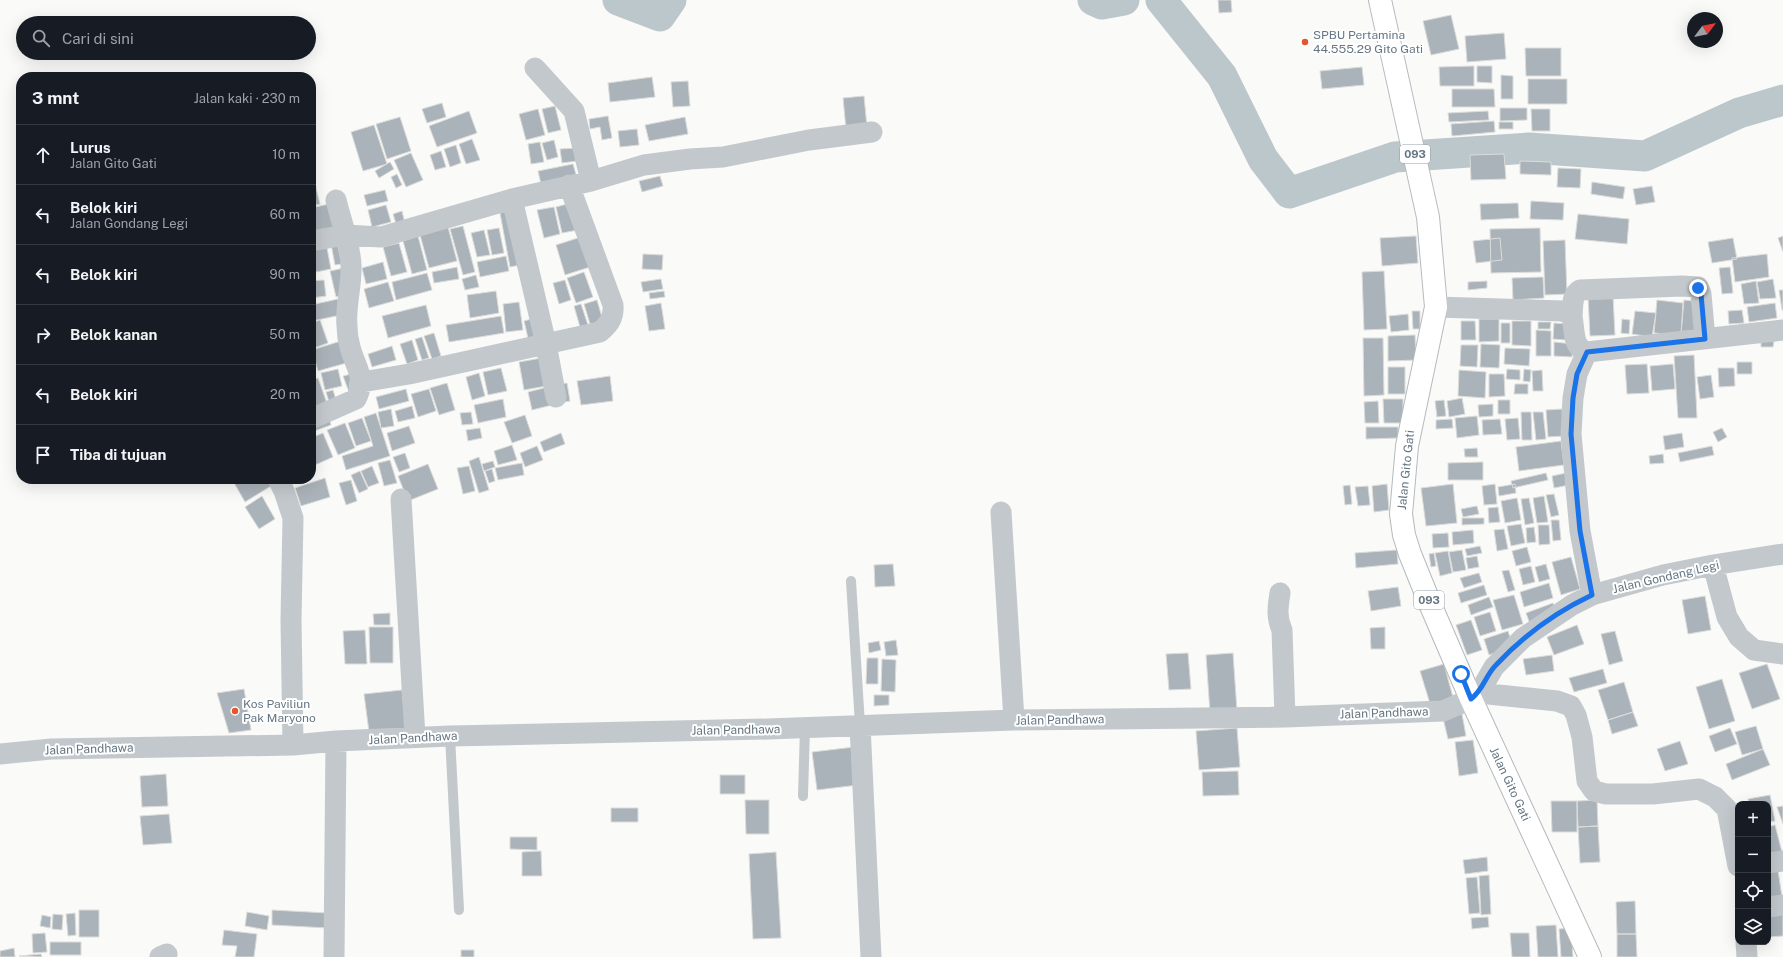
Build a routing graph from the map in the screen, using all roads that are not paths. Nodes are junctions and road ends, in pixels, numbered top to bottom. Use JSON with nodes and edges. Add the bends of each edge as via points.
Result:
{"nodes":[{"id":1,"x":1380,"y":0,"type":"edge"},
{"id":2,"x":535,"y":68,"type":"dead end"},
{"id":3,"x":872,"y":132,"type":"dead end"},
{"id":4,"x":591,"y":181,"type":"junction"},
{"id":5,"x":569,"y":185,"type":"junction"},
{"id":6,"x":512,"y":198,"type":"junction"},
{"id":7,"x":336,"y":200,"type":"dead end"},
{"id":8,"x":345,"y":235,"type":"junction"},
{"id":9,"x":316,"y":241,"type":"edge"},
{"id":10,"x":1436,"y":307,"type":"junction"},
{"id":11,"x":1572,"y":317,"type":"junction"},
{"id":12,"x":1783,"y":330,"type":"edge"},
{"id":13,"x":1705,"y":339,"type":"junction"},
{"id":14,"x":546,"y":344,"type":"junction"},
{"id":15,"x":1587,"y":352,"type":"junction"},
{"id":16,"x":362,"y":382,"type":"junction"},
{"id":17,"x":556,"y":397,"type":"dead end"},
{"id":18,"x":316,"y":417,"type":"edge"},
{"id":19,"x":280,"y":484,"type":"edge"},
{"id":20,"x":401,"y":499,"type":"dead end"},
{"id":21,"x":1001,"y":512,"type":"dead end"},
{"id":22,"x":1783,"y":554,"type":"edge"},
{"id":23,"x":1713,"y":565,"type":"junction"},
{"id":24,"x":851,"y":581,"type":"dead end"},
{"id":25,"x":1280,"y":593,"type":"dead end"},
{"id":26,"x":1592,"y":595,"type":"junction"},
{"id":27,"x":1783,"y":654,"type":"edge"},
{"id":28,"x":1475,"y":696,"type":"junction"},
{"id":29,"x":1285,"y":717,"type":"junction"},
{"id":30,"x":1014,"y":720,"type":"junction"},
{"id":31,"x":860,"y":725,"type":"junction"},
{"id":32,"x":805,"y":728,"type":"junction"},
{"id":33,"x":450,"y":736,"type":"junction"},
{"id":34,"x":414,"y":737,"type":"junction"},
{"id":35,"x":336,"y":741,"type":"junction"},
{"id":36,"x":293,"y":745,"type":"junction"},
{"id":37,"x":0,"y":754,"type":"edge"},
{"id":38,"x":803,"y":796,"type":"dead end"},
{"id":39,"x":1735,"y":852,"type":"edge"},
{"id":40,"x":1783,"y":861,"type":"edge"},
{"id":41,"x":1771,"y":863,"type":"edge"},
{"id":42,"x":1783,"y":905,"type":"edge"},
{"id":43,"x":1771,"y":907,"type":"edge"},
{"id":44,"x":460,"y":910,"type":"dead end"},
{"id":45,"x":1746,"y":945,"type":"edge"},
{"id":46,"x":334,"y":957,"type":"edge"},
{"id":47,"x":871,"y":957,"type":"edge"},
{"id":48,"x":1590,"y":957,"type":"edge"},
{"id":49,"x":1747,"y":957,"type":"edge"}],
"edges":[{"from":1,"to":10,"type":"main road","name":"Jalan Gito Gati","number":"093","via":[[1428,217]]},
{"from":2,"to":4,"type":"street","via":[[574,111]]},
{"from":3,"to":4,"type":"street","via":[[809,140],[722,157],[644,165]]},
{"from":4,"to":5,"type":"street"},
{"from":5,"to":6,"type":"street"},
{"from":5,"to":14,"type":"street","via":[[613,305],[614,314],[609,324],[600,332]]},
{"from":6,"to":8,"type":"street","via":[[381,236]]},
{"from":6,"to":14,"type":"street"},
{"from":7,"to":8,"type":"street"},
{"from":8,"to":9,"type":"street"},
{"from":8,"to":16,"type":"street","via":[[351,266],[346,325],[350,347]]},
{"from":10,"to":11,"type":"street","via":[[1563,311]]},
{"from":10,"to":28,"type":"main road","name":"Jalan Gito Gati","number":"093","via":[[1407,446],[1401,514],[1410,554]]},
{"from":11,"to":13,"type":"street","via":[[1574,297],[1580,290],[1682,286],[1698,288],[1701,294]]},
{"from":11,"to":15,"type":"street","via":[[1578,346]]},
{"from":12,"to":13,"type":"street"},
{"from":13,"to":15,"type":"street"},
{"from":14,"to":16,"type":"street"},
{"from":14,"to":17,"type":"street"},
{"from":15,"to":26,"type":"street","via":[[1577,374],[1571,434],[1580,531]]},
{"from":16,"to":18,"type":"street","via":[[356,399]]},
{"from":19,"to":36,"type":"street","via":[[293,518]]},
{"from":20,"to":34,"type":"street"},
{"from":21,"to":30,"type":"street"},
{"from":22,"to":23,"type":"street","name":"Jalan Gondang Legi"},
{"from":23,"to":26,"type":"street","name":"Jalan Gondang Legi","via":[[1663,575]]},
{"from":23,"to":27,"type":"street","via":[[1727,617],[1739,637],[1754,650]]},
{"from":24,"to":31,"type":"lane"},
{"from":25,"to":29,"type":"street","via":[[1277,612],[1282,630]]},
{"from":26,"to":28,"type":"street","name":"Jalan Gondang Legi","via":[[1522,638],[1494,667]]},
{"from":28,"to":29,"type":"street","name":"Jalan Pandhawa","via":[[1443,711]]},
{"from":28,"to":39,"type":"street","via":[[1556,701],[1571,706],[1582,737],[1587,780],[1594,792],[1653,794],[1699,789],[1716,797],[1726,809]]},
{"from":28,"to":48,"type":"main road","name":"Jalan Gito Gati","number":"093"},
{"from":29,"to":30,"type":"street","name":"Jalan Pandhawa"},
{"from":30,"to":31,"type":"street","name":"Jalan Pandhawa"},
{"from":31,"to":32,"type":"street","name":"Jalan Pandhawa"},
{"from":31,"to":47,"type":"street"},
{"from":32,"to":33,"type":"street","name":"Jalan Pandhawa"},
{"from":32,"to":38,"type":"lane"},
{"from":33,"to":34,"type":"street","name":"Jalan Pandhawa"},
{"from":33,"to":44,"type":"lane"},
{"from":34,"to":35,"type":"street","name":"Jalan Pandhawa"},
{"from":35,"to":36,"type":"street","name":"Jalan Pandhawa"},
{"from":35,"to":46,"type":"street"},
{"from":36,"to":37,"type":"street","name":"Jalan Pandhawa","via":[[51,749]]},
{"from":40,"to":41,"type":"street"},
{"from":42,"to":43,"type":"street"},
{"from":45,"to":49,"type":"street"}]}
